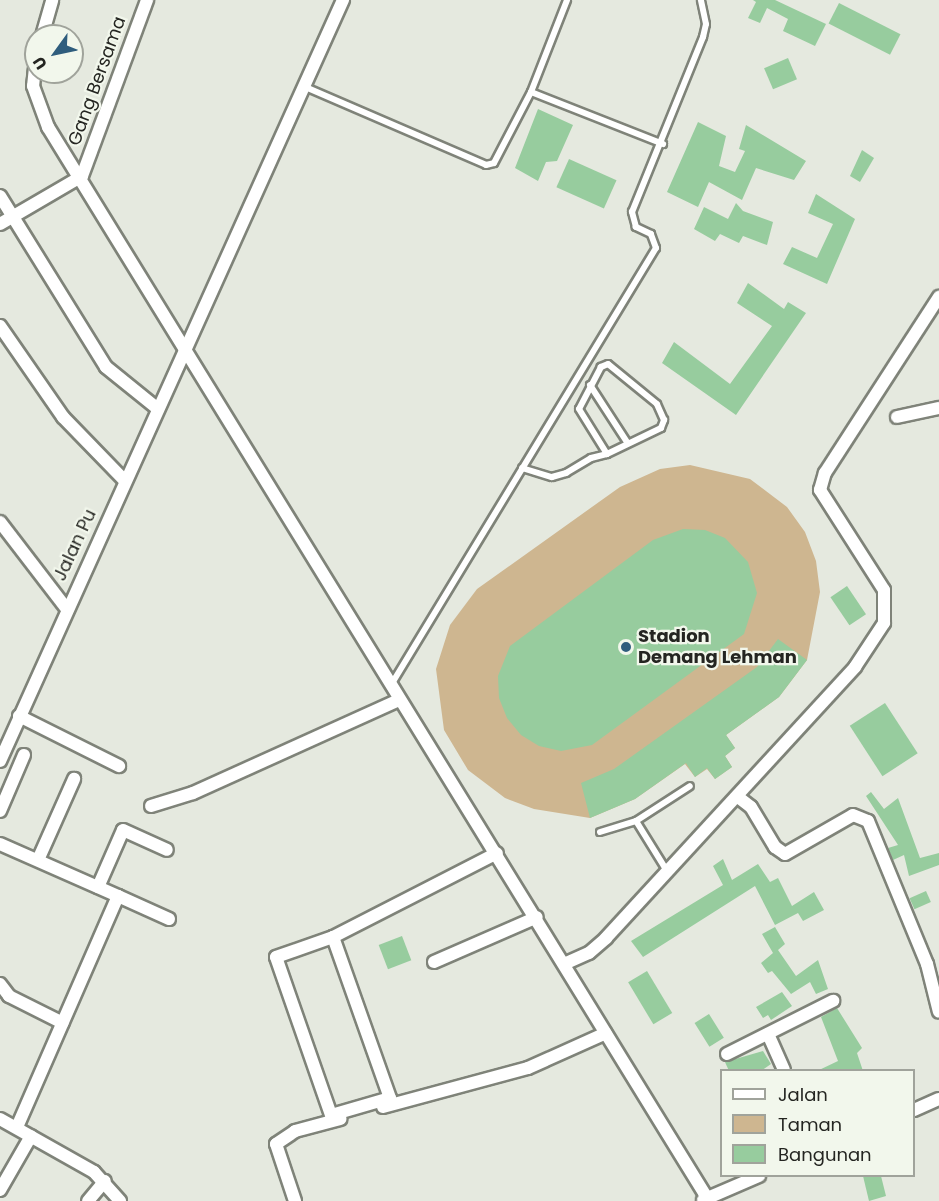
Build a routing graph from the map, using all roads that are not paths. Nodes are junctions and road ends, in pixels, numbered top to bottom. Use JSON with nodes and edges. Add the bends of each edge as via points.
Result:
{"nodes":[{"id":1,"x":52,"y":0,"type":"edge"},
{"id":2,"x":147,"y":0,"type":"edge"},
{"id":3,"x":343,"y":0,"type":"edge"},
{"id":4,"x":567,"y":0,"type":"edge"},
{"id":5,"x":701,"y":0,"type":"edge"},
{"id":6,"x":45,"y":24,"type":"edge"},
{"id":7,"x":33,"y":84,"type":"edge"},
{"id":8,"x":303,"y":86,"type":"junction"},
{"id":9,"x":531,"y":92,"type":"junction"},
{"id":10,"x":663,"y":144,"type":"junction"},
{"id":11,"x":82,"y":176,"type":"junction"},
{"id":12,"x":0,"y":196,"type":"edge"},
{"id":13,"x":13,"y":217,"type":"junction"},
{"id":14,"x":0,"y":224,"type":"edge"},
{"id":15,"x":939,"y":297,"type":"edge"},
{"id":16,"x":0,"y":326,"type":"edge"},
{"id":17,"x":185,"y":345,"type":"junction"},
{"id":18,"x":590,"y":386,"type":"junction"},
{"id":19,"x":939,"y":408,"type":"edge"},
{"id":20,"x":159,"y":409,"type":"junction"},
{"id":21,"x":897,"y":417,"type":"dead end"},
{"id":22,"x":627,"y":442,"type":"junction"},
{"id":23,"x":607,"y":454,"type":"junction"},
{"id":24,"x":522,"y":468,"type":"junction"},
{"id":25,"x":124,"y":480,"type":"junction"},
{"id":26,"x":0,"y":522,"type":"edge"},
{"id":27,"x":66,"y":608,"type":"junction"},
{"id":28,"x":390,"y":685,"type":"junction"},
{"id":29,"x":399,"y":700,"type":"junction"},
{"id":30,"x":19,"y":716,"type":"junction"},
{"id":31,"x":3,"y":741,"type":"edge"},
{"id":32,"x":24,"y":755,"type":"dead end"},
{"id":33,"x":0,"y":761,"type":"edge"},
{"id":34,"x":119,"y":766,"type":"dead end"},
{"id":35,"x":74,"y":779,"type":"dead end"},
{"id":36,"x":690,"y":786,"type":"dead end"},
{"id":37,"x":738,"y":797,"type":"junction"},
{"id":38,"x":151,"y":806,"type":"dead end"},
{"id":39,"x":0,"y":811,"type":"edge"},
{"id":40,"x":636,"y":821,"type":"junction"},
{"id":41,"x":600,"y":832,"type":"dead end"},
{"id":42,"x":0,"y":844,"type":"edge"},
{"id":43,"x":167,"y":849,"type":"dead end"},
{"id":44,"x":497,"y":854,"type":"junction"},
{"id":45,"x":38,"y":861,"type":"junction"},
{"id":46,"x":668,"y":872,"type":"junction"},
{"id":47,"x":98,"y":887,"type":"junction"},
{"id":48,"x":118,"y":896,"type":"junction"},
{"id":49,"x":537,"y":916,"type":"junction"},
{"id":50,"x":169,"y":919,"type":"dead end"},
{"id":51,"x":333,"y":937,"type":"junction"},
{"id":52,"x":434,"y":962,"type":"dead end"},
{"id":53,"x":564,"y":964,"type":"junction"},
{"id":54,"x":0,"y":984,"type":"edge"},
{"id":55,"x":833,"y":1001,"type":"dead end"},
{"id":56,"x":939,"y":1012,"type":"edge"},
{"id":57,"x":63,"y":1023,"type":"junction"},
{"id":58,"x":606,"y":1032,"type":"junction"},
{"id":59,"x":768,"y":1034,"type":"junction"},
{"id":60,"x":727,"y":1054,"type":"dead end"},
{"id":61,"x":783,"y":1069,"type":"edge"},
{"id":62,"x":939,"y":1099,"type":"edge"},
{"id":63,"x":915,"y":1110,"type":"edge"},
{"id":64,"x":0,"y":1119,"type":"edge"},
{"id":65,"x":16,"y":1127,"type":"junction"},
{"id":66,"x":31,"y":1136,"type":"junction"},
{"id":67,"x":757,"y":1177,"type":"edge"},
{"id":68,"x":105,"y":1181,"type":"junction"},
{"id":69,"x":0,"y":1190,"type":"edge"},
{"id":70,"x":706,"y":1200,"type":"edge"},
{"id":71,"x":88,"y":1201,"type":"edge"},
{"id":72,"x":120,"y":1201,"type":"edge"},
{"id":73,"x":295,"y":1201,"type":"edge"}],
"edges":[{"from":1,"to":6,"type":"street"},
{"from":2,"to":11,"type":"street","name":"Gang Bersama"},
{"from":3,"to":8,"type":"street","name":"Jalan Pu"},
{"from":4,"to":9,"type":"lane"},
{"from":5,"to":10,"type":"lane","via":[[706,24],[703,37]]},
{"from":7,"to":11,"type":"street","via":[[39,106]]},
{"from":8,"to":9,"type":"lane","via":[[486,165],[501,155]]},
{"from":8,"to":17,"type":"street","name":"Jalan Pu"},
{"from":9,"to":10,"type":"lane"},
{"from":10,"to":24,"type":"lane","via":[[632,212],[636,227],[651,234],[656,248]]},
{"from":11,"to":13,"type":"street"},
{"from":11,"to":17,"type":"street"},
{"from":12,"to":13,"type":"street"},
{"from":13,"to":14,"type":"street"},
{"from":13,"to":20,"type":"street","via":[[106,367]]},
{"from":15,"to":37,"type":"street","via":[[825,473],[820,490],[884,590],[884,623],[855,667]]},
{"from":16,"to":25,"type":"street","via":[[63,417]]},
{"from":17,"to":20,"type":"street","name":"Jalan Pu"},
{"from":17,"to":28,"type":"street"},
{"from":18,"to":22,"type":"lane"},
{"from":18,"to":22,"type":"lane","via":[[601,367],[615,365],[657,404],[664,420],[661,428]]},
{"from":18,"to":23,"type":"lane","via":[[579,409]]},
{"from":19,"to":21,"type":"street"},
{"from":20,"to":25,"type":"street","name":"Jalan Pu"},
{"from":22,"to":23,"type":"lane"},
{"from":23,"to":24,"type":"lane","via":[[552,477]]},
{"from":24,"to":28,"type":"lane"},
{"from":25,"to":27,"type":"street","name":"Jalan Pu"},
{"from":26,"to":27,"type":"street"},
{"from":27,"to":30,"type":"street","name":"Jalan Pu"},
{"from":28,"to":29,"type":"street"},
{"from":29,"to":38,"type":"street","via":[[193,793]]},
{"from":29,"to":44,"type":"street"},
{"from":30,"to":31,"type":"street","name":"Jalan Pu"},
{"from":30,"to":34,"type":"street"},
{"from":31,"to":33,"type":"street","name":"Jalan Pu"},
{"from":32,"to":39,"type":"street"},
{"from":35,"to":45,"type":"street"},
{"from":36,"to":40,"type":"lane"},
{"from":37,"to":46,"type":"street"},
{"from":37,"to":56,"type":"street","via":[[751,807],[775,847],[785,854],[853,814],[868,821],[927,964]]},
{"from":40,"to":41,"type":"lane"},
{"from":40,"to":46,"type":"lane"},
{"from":42,"to":45,"type":"street"},
{"from":43,"to":47,"type":"street","via":[[123,830]]},
{"from":44,"to":49,"type":"street"},
{"from":44,"to":51,"type":"street"},
{"from":45,"to":47,"type":"street"},
{"from":46,"to":53,"type":"street","via":[[597,946]]},
{"from":47,"to":48,"type":"street"},
{"from":48,"to":50,"type":"street"},
{"from":48,"to":57,"type":"street"},
{"from":49,"to":52,"type":"street"},
{"from":49,"to":53,"type":"street"},
{"from":51,"to":51,"type":"street","via":[[390,1098],[331,1115],[276,957]]},
{"from":53,"to":58,"type":"street"},
{"from":54,"to":57,"type":"street","via":[[9,996]]},
{"from":55,"to":59,"type":"street"},
{"from":57,"to":65,"type":"street"},
{"from":58,"to":70,"type":"street"},
{"from":58,"to":73,"type":"street","via":[[528,1068],[279,1138],[276,1144]]},
{"from":59,"to":60,"type":"street"},
{"from":59,"to":61,"type":"street"},
{"from":62,"to":63,"type":"street"},
{"from":64,"to":65,"type":"street"},
{"from":65,"to":66,"type":"street"},
{"from":66,"to":68,"type":"street"},
{"from":66,"to":69,"type":"street"},
{"from":67,"to":70,"type":"street"},
{"from":68,"to":71,"type":"street"},
{"from":68,"to":72,"type":"street"}]}
